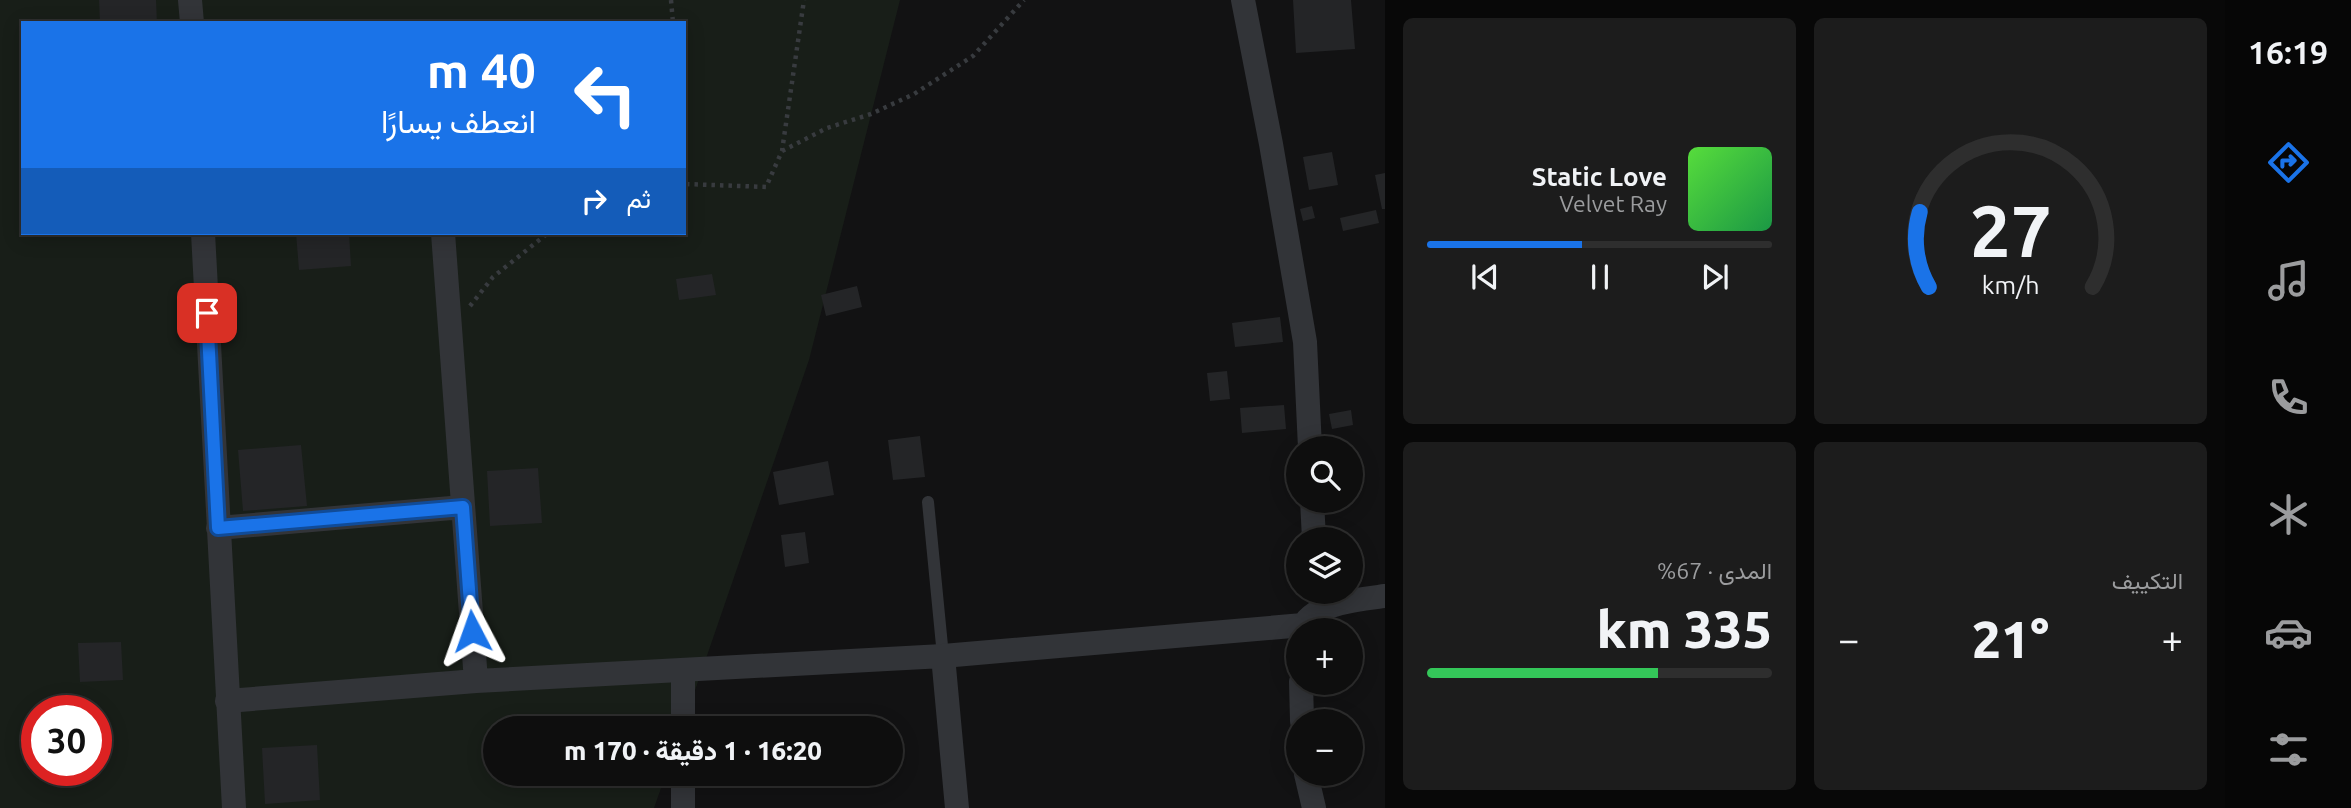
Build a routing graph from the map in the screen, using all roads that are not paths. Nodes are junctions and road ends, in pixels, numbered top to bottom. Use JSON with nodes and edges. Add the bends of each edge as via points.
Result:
{"nodes":[{"id":1,"x":190,"y":0,"type":"edge"},
{"id":2,"x":1243,"y":0,"type":"edge"},
{"id":3,"x":192,"y":21,"type":"edge"},
{"id":4,"x":203,"y":235,"type":"edge"},
{"id":5,"x":443,"y":235,"type":"edge"},
{"id":6,"x":1309,"y":436,"type":"edge"},
{"id":7,"x":928,"y":502,"type":"dead end"},
{"id":8,"x":463,"y":507,"type":"junction"},
{"id":9,"x":218,"y":528,"type":"junction"},
{"id":10,"x":1385,"y":596,"type":"edge"},
{"id":11,"x":1310,"y":614,"type":"edge"},
{"id":12,"x":943,"y":656,"type":"junction"},
{"id":13,"x":683,"y":670,"type":"junction"},
{"id":14,"x":476,"y":681,"type":"junction"},
{"id":15,"x":226,"y":701,"type":"junction"},
{"id":16,"x":683,"y":716,"type":"edge"},
{"id":17,"x":683,"y":786,"type":"edge"},
{"id":18,"x":1309,"y":786,"type":"edge"},
{"id":19,"x":234,"y":808,"type":"edge"},
{"id":20,"x":683,"y":808,"type":"edge"},
{"id":21,"x":957,"y":808,"type":"edge"},
{"id":22,"x":1314,"y":808,"type":"edge"}],
"edges":[{"from":1,"to":3,"type":"street"},
{"from":2,"to":6,"type":"street","via":[[1305,342]]},
{"from":4,"to":9,"type":"street"},
{"from":5,"to":8,"type":"street"},
{"from":7,"to":12,"type":"lane"},
{"from":8,"to":9,"type":"street"},
{"from":8,"to":14,"type":"street"},
{"from":9,"to":15,"type":"street"},
{"from":10,"to":11,"type":"street","via":[[1340,603]]},
{"from":11,"to":12,"type":"street"},
{"from":12,"to":13,"type":"street"},
{"from":12,"to":21,"type":"street"},
{"from":13,"to":14,"type":"street"},
{"from":13,"to":16,"type":"street"},
{"from":14,"to":15,"type":"street"},
{"from":15,"to":19,"type":"street"},
{"from":17,"to":20,"type":"street"},
{"from":18,"to":22,"type":"street"}]}
